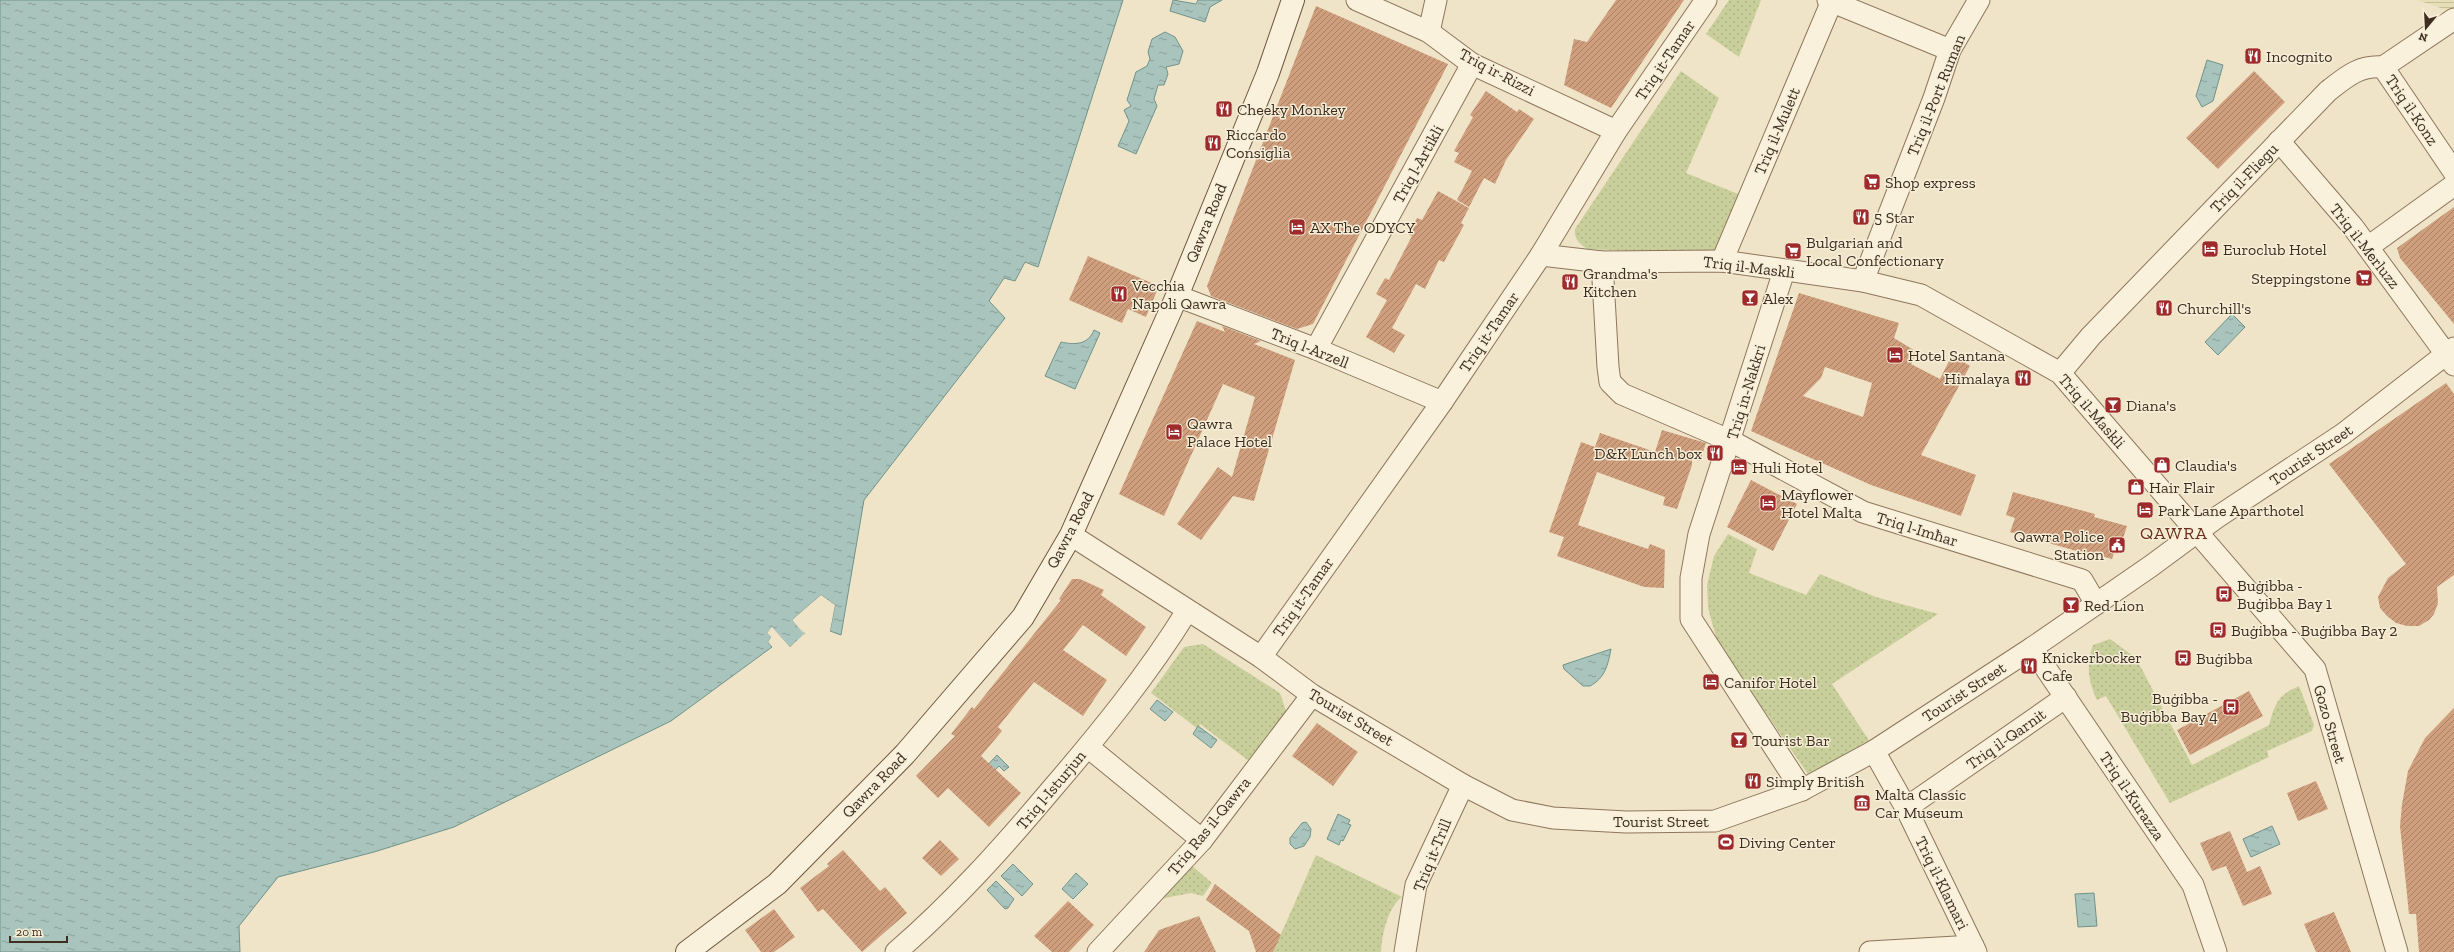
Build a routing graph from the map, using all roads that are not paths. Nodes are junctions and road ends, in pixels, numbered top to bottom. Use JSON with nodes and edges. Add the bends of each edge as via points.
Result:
{"nodes":[{"id":1,"x":1293,"y":0,"type":"edge"},
{"id":2,"x":1357,"y":0,"type":"edge"},
{"id":3,"x":1436,"y":0,"type":"edge"},
{"id":4,"x":1706,"y":0,"type":"edge"},
{"id":5,"x":1979,"y":0,"type":"edge"},
{"id":6,"x":1830,"y":1,"type":"edge"},
{"id":7,"x":2454,"y":19,"type":"edge"},
{"id":8,"x":1429,"y":32,"type":"junction"},
{"id":9,"x":1950,"y":50,"type":"junction"},
{"id":10,"x":1472,"y":64,"type":"junction"},
{"id":11,"x":2383,"y":67,"type":"junction"},
{"id":12,"x":1616,"y":131,"type":"junction"},
{"id":13,"x":2279,"y":141,"type":"junction"},
{"id":14,"x":2454,"y":172,"type":"edge"},
{"id":15,"x":2454,"y":185,"type":"edge"},
{"id":16,"x":2368,"y":247,"type":"junction"},
{"id":17,"x":1541,"y":255,"type":"junction"},
{"id":18,"x":1722,"y":261,"type":"junction"},
{"id":19,"x":1602,"y":262,"type":"junction"},
{"id":20,"x":1784,"y":271,"type":"junction"},
{"id":21,"x":1863,"y":282,"type":"junction"},
{"id":22,"x":1178,"y":296,"type":"junction"},
{"id":23,"x":1316,"y":349,"type":"junction"},
{"id":24,"x":2451,"y":356,"type":"edge"},
{"id":25,"x":2060,"y":372,"type":"junction"},
{"id":26,"x":1442,"y":402,"type":"junction"},
{"id":27,"x":1731,"y":440,"type":"junction"},
{"id":28,"x":2196,"y":533,"type":"junction"},
{"id":29,"x":1071,"y":535,"type":"junction"},
{"id":30,"x":2096,"y":604,"type":"junction"},
{"id":31,"x":1187,"y":611,"type":"junction"},
{"id":32,"x":2032,"y":648,"type":"junction"},
{"id":33,"x":1261,"y":657,"type":"junction"},
{"id":34,"x":1312,"y":695,"type":"junction"},
{"id":35,"x":2066,"y":697,"type":"junction"},
{"id":36,"x":1088,"y":747,"type":"junction"},
{"id":37,"x":1874,"y":751,"type":"junction"},
{"id":38,"x":1463,"y":785,"type":"junction"},
{"id":39,"x":1802,"y":790,"type":"junction"},
{"id":40,"x":1906,"y":808,"type":"junction"},
{"id":41,"x":1202,"y":840,"type":"junction"},
{"id":42,"x":1974,"y":949,"type":"edge"},
{"id":43,"x":687,"y":952,"type":"edge"},
{"id":44,"x":896,"y":952,"type":"edge"},
{"id":45,"x":1098,"y":952,"type":"edge"},
{"id":46,"x":1405,"y":952,"type":"edge"},
{"id":47,"x":1870,"y":952,"type":"edge"},
{"id":48,"x":2216,"y":952,"type":"edge"},
{"id":49,"x":2397,"y":952,"type":"edge"}],
"edges":[{"from":1,"to":22,"type":"street","name":"Qawra Road","via":[[1268,72]]},
{"from":2,"to":8,"type":"street","name":"Triq ir-Rizzi"},
{"from":3,"to":8,"type":"street"},
{"from":4,"to":12,"type":"street","name":"Triq it-Tamar"},
{"from":5,"to":9,"type":"street","name":"Triq il-Port Ruman"},
{"from":6,"to":9,"type":"street"},
{"from":6,"to":18,"type":"street","name":"Triq il-Mulett"},
{"from":7,"to":11,"type":"street"},
{"from":8,"to":10,"type":"street","name":"Triq ir-Rizzi"},
{"from":9,"to":21,"type":"street","name":"Triq il-Port Ruman"},
{"from":10,"to":12,"type":"street","name":"Triq ir-Rizzi"},
{"from":10,"to":23,"type":"street","name":"Triq l-Artikli"},
{"from":11,"to":13,"type":"street","name":"Triq il-Fliegu","via":[[2370,66],[2355,71],[2328,91]]},
{"from":11,"to":14,"type":"street","name":"Triq il-Konz"},
{"from":12,"to":17,"type":"street","name":"Triq it-Tamar"},
{"from":13,"to":16,"type":"street","name":"Triq il-Merluzz","via":[[2353,226]]},
{"from":13,"to":25,"type":"street","name":"Triq il-Fliegu","via":[[2091,336]]},
{"from":15,"to":16,"type":"street"},
{"from":16,"to":24,"type":"street","name":"Triq il-Merluzz"},
{"from":17,"to":19,"type":"street","name":"Triq il-Maskli"},
{"from":17,"to":26,"type":"street","name":"Triq it-Tamar"},
{"from":18,"to":19,"type":"street","name":"Triq il-Maskli"},
{"from":18,"to":20,"type":"street","name":"Triq il-Maskli"},
{"from":19,"to":27,"type":"street","name":"Triq l-Imħar","via":[[1610,382],[1622,394]]},
{"from":20,"to":21,"type":"street","name":"Triq il-Maskli"},
{"from":20,"to":27,"type":"street","name":"Triq in-Nakkri"},
{"from":21,"to":25,"type":"street","name":"Triq il-Maskli","via":[[1921,295]]},
{"from":22,"to":23,"type":"street","name":"Triq l-Arzell"},
{"from":22,"to":29,"type":"street","name":"Qawra Road"},
{"from":23,"to":26,"type":"street","name":"Triq l-Arzell"},
{"from":24,"to":28,"type":"street","name":"Tourist Street","via":[[2343,434]]},
{"from":25,"to":28,"type":"street","name":"Triq il-Maskli"},
{"from":26,"to":33,"type":"street","name":"Triq it-Tamar"},
{"from":27,"to":30,"type":"street","name":"Triq l-Imħar","via":[[1863,512],[2082,580]]},
{"from":27,"to":39,"type":"street","name":"Triq in-Nakkri","via":[[1699,534],[1690,578],[1691,619]]},
{"from":28,"to":30,"type":"street","name":"Tourist Street"},
{"from":28,"to":49,"type":"street","name":"Gozo Street","via":[[2296,644],[2315,669]]},
{"from":29,"to":31,"type":"street","name":"Tourist Street"},
{"from":29,"to":43,"type":"street","name":"Qawra Road","via":[[1023,617],[905,754],[777,884]]},
{"from":30,"to":32,"type":"street","name":"Tourist Street"},
{"from":31,"to":33,"type":"street","name":"Tourist Street"},
{"from":31,"to":36,"type":"street","name":"Triq l-Isturjun"},
{"from":32,"to":35,"type":"street","name":"Triq il-Kurazza"},
{"from":32,"to":37,"type":"street","name":"Tourist Street"},
{"from":33,"to":34,"type":"street","name":"Tourist Street"},
{"from":34,"to":38,"type":"street","name":"Tourist Street"},
{"from":34,"to":41,"type":"street","name":"Triq Ras il-Qawra"},
{"from":35,"to":40,"type":"street","name":"Triq il-Qarnit"},
{"from":35,"to":48,"type":"street","name":"Triq il-Kurazza","via":[[2193,885]]},
{"from":36,"to":41,"type":"street"},
{"from":36,"to":44,"type":"street","name":"Triq l-Isturjun","via":[[938,916]]},
{"from":37,"to":39,"type":"street","name":"Tourist Street"},
{"from":37,"to":40,"type":"street","name":"Triq il-Klamari"},
{"from":38,"to":39,"type":"street","name":"Tourist Street","via":[[1512,810],[1552,818],[1626,822],[1716,821]]},
{"from":38,"to":46,"type":"street","name":"Triq it-Trill","via":[[1416,885]]},
{"from":40,"to":42,"type":"street","name":"Triq il-Klamari"},
{"from":41,"to":45,"type":"street","name":"Triq Ras il-Qawra"},
{"from":42,"to":47,"type":"street"}]}
